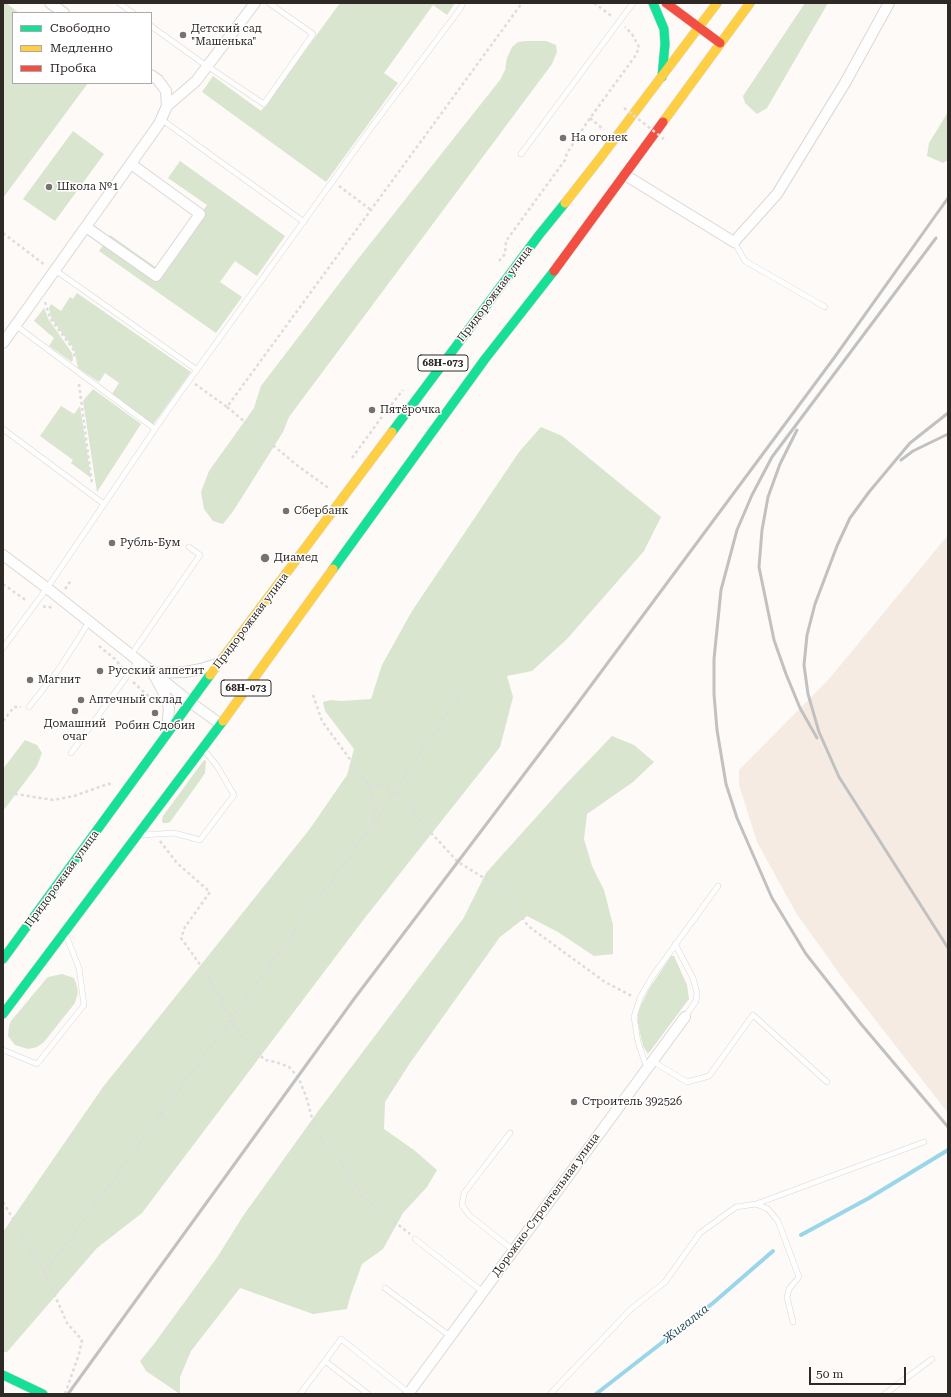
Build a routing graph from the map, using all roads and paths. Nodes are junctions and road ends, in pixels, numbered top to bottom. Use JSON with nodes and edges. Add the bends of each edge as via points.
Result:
{"nodes":[{"id":1,"x":50,"y":3,"type":"edge"},
{"id":2,"x":119,"y":3,"type":"edge"},
{"id":3,"x":255,"y":3,"type":"edge"},
{"id":4,"x":270,"y":3,"type":"edge"},
{"id":5,"x":463,"y":3,"type":"edge"},
{"id":6,"x":522,"y":3,"type":"edge"},
{"id":7,"x":594,"y":3,"type":"edge"},
{"id":8,"x":633,"y":3,"type":"edge"},
{"id":9,"x":653,"y":3,"type":"edge"},
{"id":10,"x":666,"y":3,"type":"edge"},
{"id":11,"x":717,"y":3,"type":"edge"},
{"id":12,"x":750,"y":3,"type":"edge"},
{"id":13,"x":889,"y":3,"type":"edge"},
{"id":14,"x":63,"y":12,"type":"edge"},
{"id":15,"x":132,"y":12,"type":"edge"},
{"id":16,"x":619,"y":22,"type":"junction"},
{"id":17,"x":152,"y":27,"type":"edge"},
{"id":18,"x":699,"y":27,"type":"junction"},
{"id":19,"x":720,"y":43,"type":"junction"},
{"id":20,"x":207,"y":66,"type":"junction"},
{"id":21,"x":152,"y":76,"type":"edge"},
{"id":22,"x":662,"y":76,"type":"junction"},
{"id":23,"x":167,"y":106,"type":"junction"},
{"id":24,"x":624,"y":108,"type":"dead end"},
{"id":25,"x":590,"y":118,"type":"junction"},
{"id":26,"x":161,"y":119,"type":"junction"},
{"id":27,"x":606,"y":132,"type":"dead end"},
{"id":28,"x":664,"y":139,"type":"dead end"},
{"id":29,"x":521,"y":154,"type":"dead end"},
{"id":30,"x":131,"y":164,"type":"junction"},
{"id":31,"x":625,"y":175,"type":"junction"},
{"id":32,"x":333,"y":181,"type":"junction"},
{"id":33,"x":371,"y":210,"type":"junction"},
{"id":34,"x":304,"y":222,"type":"junction"},
{"id":35,"x":86,"y":227,"type":"junction"},
{"id":36,"x":3,"y":233,"type":"edge"},
{"id":37,"x":734,"y":242,"type":"junction"},
{"id":38,"x":497,"y":265,"type":"dead end"},
{"id":39,"x":55,"y":270,"type":"junction"},
{"id":40,"x":41,"y":271,"type":"dead end"},
{"id":41,"x":41,"y":289,"type":"junction"},
{"id":42,"x":825,"y":307,"type":"dead end"},
{"id":43,"x":15,"y":325,"type":"junction"},
{"id":44,"x":3,"y":343,"type":"edge"},
{"id":45,"x":197,"y":370,"type":"junction"},
{"id":46,"x":78,"y":372,"type":"junction"},
{"id":47,"x":190,"y":380,"type":"junction"},
{"id":48,"x":403,"y":390,"type":"dead end"},
{"id":49,"x":227,"y":407,"type":"junction"},
{"id":50,"x":155,"y":428,"type":"junction"},
{"id":51,"x":3,"y":429,"type":"edge"},
{"id":52,"x":348,"y":464,"type":"dead end"},
{"id":53,"x":334,"y":483,"type":"dead end"},
{"id":54,"x":94,"y":496,"type":"junction"},
{"id":55,"x":104,"y":504,"type":"junction"},
{"id":56,"x":189,"y":548,"type":"dead end"},
{"id":57,"x":3,"y":555,"type":"edge"},
{"id":58,"x":47,"y":588,"type":"junction"},
{"id":59,"x":89,"y":622,"type":"junction"},
{"id":60,"x":3,"y":648,"type":"edge"},
{"id":61,"x":134,"y":658,"type":"junction"},
{"id":62,"x":219,"y":663,"type":"junction"},
{"id":63,"x":153,"y":673,"type":"junction"},
{"id":64,"x":463,"y":689,"type":"dead end"},
{"id":65,"x":312,"y":692,"type":"dead end"},
{"id":66,"x":190,"y":702,"type":"junction"},
{"id":67,"x":29,"y":707,"type":"joint"},
{"id":68,"x":3,"y":721,"type":"edge"},
{"id":69,"x":220,"y":724,"type":"junction"},
{"id":70,"x":165,"y":737,"type":"junction"},
{"id":71,"x":203,"y":748,"type":"junction"},
{"id":72,"x":71,"y":753,"type":"dead end"},
{"id":73,"x":116,"y":784,"type":"dead end"},
{"id":74,"x":368,"y":784,"type":"junction"},
{"id":75,"x":397,"y":789,"type":"junction"},
{"id":76,"x":3,"y":792,"type":"edge"},
{"id":77,"x":371,"y":827,"type":"junction"},
{"id":78,"x":155,"y":834,"type":"junction"},
{"id":79,"x":137,"y":836,"type":"junction"},
{"id":80,"x":718,"y":886,"type":"dead end"},
{"id":81,"x":65,"y":933,"type":"junction"},
{"id":82,"x":675,"y":944,"type":"junction"},
{"id":83,"x":3,"y":959,"type":"edge"},
{"id":84,"x":640,"y":998,"type":"junction"},
{"id":85,"x":3,"y":1014,"type":"edge"},
{"id":86,"x":685,"y":1017,"type":"joint"},
{"id":87,"x":231,"y":1020,"type":"junction"},
{"id":88,"x":3,"y":1050,"type":"edge"},
{"id":89,"x":650,"y":1065,"type":"junction"},
{"id":90,"x":827,"y":1082,"type":"dead end"},
{"id":91,"x":510,"y":1133,"type":"dead end"},
{"id":92,"x":924,"y":1142,"type":"dead end"},
{"id":93,"x":3,"y":1202,"type":"edge"},
{"id":94,"x":756,"y":1204,"type":"junction"},
{"id":95,"x":415,"y":1239,"type":"joint"},
{"id":96,"x":513,"y":1250,"type":"junction"},
{"id":97,"x":45,"y":1273,"type":"junction"},
{"id":98,"x":386,"y":1288,"type":"dead end"},
{"id":99,"x":483,"y":1292,"type":"junction"},
{"id":100,"x":793,"y":1322,"type":"dead end"},
{"id":101,"x":450,"y":1336,"type":"junction"},
{"id":102,"x":932,"y":1359,"type":"dead end"},
{"id":103,"x":325,"y":1361,"type":"junction"},
{"id":104,"x":3,"y":1375,"type":"edge"},
{"id":105,"x":408,"y":1393,"type":"edge"},
{"id":106,"x":43,"y":1394,"type":"edge"},
{"id":107,"x":65,"y":1394,"type":"edge"},
{"id":108,"x":300,"y":1394,"type":"edge"},
{"id":109,"x":368,"y":1394,"type":"edge"},
{"id":110,"x":550,"y":1394,"type":"edge"},
{"id":111,"x":885,"y":1394,"type":"edge"}],
"edges":[{"from":1,"to":14,"type":"street"},
{"from":2,"to":15,"type":"lane"},
{"from":3,"to":20,"type":"street"},
{"from":4,"to":20,"type":"lane","via":[[313,34],[264,104]]},
{"from":5,"to":32,"type":"lane"},
{"from":6,"to":33,"type":"path"},
{"from":7,"to":16,"type":"path"},
{"from":8,"to":16,"type":"lane"},
{"from":9,"to":22,"type":"main road","via":[[664,29]]},
{"from":10,"to":18,"type":"main road"},
{"from":11,"to":18,"type":"main road","name":"Придорожная улица","number":"68Н-073"},
{"from":12,"to":19,"type":"main road","number":"68Н-073"},
{"from":13,"to":37,"type":"street","via":[[845,83],[777,194]]},
{"from":16,"to":25,"type":"path","via":[[632,34],[639,47],[636,55]]},
{"from":16,"to":29,"type":"lane"},
{"from":17,"to":20,"type":"lane"},
{"from":18,"to":19,"type":"main road"},
{"from":18,"to":22,"type":"main road","name":"Придорожная улица","number":"68Н-073"},
{"from":19,"to":31,"type":"main road","number":"68Н-073"},
{"from":20,"to":23,"type":"street","via":[[196,81]]},
{"from":21,"to":23,"type":"street","via":[[166,91]]},
{"from":22,"to":62,"type":"main road","name":"Придорожная улица","number":"68Н-073","via":[[539,235]]},
{"from":23,"to":26,"type":"street"},
{"from":24,"to":28,"type":"path","bridge":true},
{"from":25,"to":27,"type":"path"},
{"from":25,"to":38,"type":"path","via":[[565,160],[506,241],[505,254]]},
{"from":26,"to":30,"type":"street"},
{"from":26,"to":34,"type":"lane"},
{"from":30,"to":35,"type":"street"},
{"from":30,"to":35,"type":"street","via":[[200,214],[156,276]]},
{"from":31,"to":37,"type":"street"},
{"from":31,"to":69,"type":"main road","number":"68Н-073","via":[[485,359]]},
{"from":32,"to":33,"type":"path"},
{"from":32,"to":34,"type":"lane"},
{"from":33,"to":49,"type":"path"},
{"from":34,"to":45,"type":"lane"},
{"from":35,"to":39,"type":"street"},
{"from":36,"to":40,"type":"path","via":[[45,265]]},
{"from":37,"to":42,"type":"lane","via":[[745,261]]},
{"from":39,"to":41,"type":"street"},
{"from":39,"to":45,"type":"lane"},
{"from":41,"to":43,"type":"street"},
{"from":41,"to":46,"type":"path","via":[[50,318],[73,349]]},
{"from":43,"to":44,"type":"street"},
{"from":43,"to":46,"type":"lane"},
{"from":45,"to":47,"type":"lane"},
{"from":46,"to":50,"type":"lane"},
{"from":46,"to":54,"type":"path"},
{"from":47,"to":49,"type":"path"},
{"from":47,"to":50,"type":"lane"},
{"from":48,"to":52,"type":"path"},
{"from":49,"to":53,"type":"path","via":[[330,489]]},
{"from":50,"to":55,"type":"lane"},
{"from":51,"to":54,"type":"lane"},
{"from":54,"to":55,"type":"lane"},
{"from":55,"to":58,"type":"lane"},
{"from":56,"to":61,"type":"lane","via":[[200,555]]},
{"from":57,"to":58,"type":"street"},
{"from":58,"to":59,"type":"street"},
{"from":58,"to":60,"type":"lane"},
{"from":59,"to":61,"type":"street"},
{"from":59,"to":67,"type":"lane","via":[[59,669]]},
{"from":61,"to":63,"type":"street"},
{"from":61,"to":72,"type":"lane"},
{"from":62,"to":63,"type":"street","via":[[186,672]]},
{"from":62,"to":66,"type":"main road","name":"Придорожная улица","number":"68Н-073"},
{"from":63,"to":66,"type":"street"},
{"from":63,"to":70,"type":"street","via":[[169,708]]},
{"from":64,"to":75,"type":"path"},
{"from":65,"to":74,"type":"path","via":[[322,721]]},
{"from":66,"to":69,"type":"street"},
{"from":66,"to":70,"type":"main road","name":"Придорожная улица","number":"68Н-073"},
{"from":67,"to":68,"type":"path","via":[[14,707]]},
{"from":69,"to":71,"type":"main road","number":"68Н-073"},
{"from":70,"to":83,"type":"main road","name":"Придорожная улица","number":"68Н-073"},
{"from":71,"to":78,"type":"lane","via":[[218,766],[234,795],[200,840],[174,833]]},
{"from":71,"to":79,"type":"main road","number":"68Н-073"},
{"from":73,"to":76,"type":"path","via":[[53,800]]},
{"from":74,"to":75,"type":"path"},
{"from":74,"to":77,"type":"path","via":[[376,804]]},
{"from":75,"to":77,"type":"path"},
{"from":75,"to":84,"type":"path","via":[[407,799],[422,823],[458,862],[494,884],[513,904],[528,926],[605,982]]},
{"from":77,"to":87,"type":"path"},
{"from":78,"to":79,"type":"lane"},
{"from":78,"to":87,"type":"path","via":[[177,863],[210,892],[185,927],[181,938],[209,977]]},
{"from":79,"to":81,"type":"main road","number":"68Н-073"},
{"from":80,"to":82,"type":"lane"},
{"from":81,"to":85,"type":"main road","number":"68Н-073"},
{"from":81,"to":88,"type":"lane","via":[[79,968],[84,1005],[37,1064]]},
{"from":82,"to":84,"type":"lane"},
{"from":82,"to":86,"type":"lane","via":[[693,978],[697,993],[696,1001]]},
{"from":84,"to":89,"type":"lane","via":[[634,1017],[638,1042]]},
{"from":86,"to":89,"type":"street","name":"Дорожно-Строительная улица"},
{"from":87,"to":95,"type":"path","via":[[246,1042],[265,1060],[288,1068],[298,1077],[315,1129],[325,1145],[339,1159],[362,1196]]},
{"from":87,"to":97,"type":"path"},
{"from":89,"to":90,"type":"lane","via":[[687,1082],[709,1076],[753,1015]]},
{"from":89,"to":96,"type":"street","name":"Дорожно-Строительная улица"},
{"from":91,"to":96,"type":"lane","via":[[464,1193],[462,1204],[469,1215]]},
{"from":92,"to":94,"type":"lane"},
{"from":93,"to":97,"type":"path"},
{"from":94,"to":100,"type":"lane","via":[[768,1209],[778,1221],[799,1278],[789,1289],[787,1296]]},
{"from":94,"to":110,"type":"lane","via":[[736,1207],[700,1233],[665,1282],[631,1309]]},
{"from":95,"to":99,"type":"lane"},
{"from":96,"to":99,"type":"street","name":"Дорожно-Строительная улица"},
{"from":97,"to":107,"type":"path","via":[[67,1323],[82,1340]]},
{"from":98,"to":101,"type":"lane"},
{"from":99,"to":101,"type":"street","name":"Дорожно-Строительная улица"},
{"from":101,"to":105,"type":"street","name":"Дорожно-Строительная улица"},
{"from":102,"to":111,"type":"lane"},
{"from":103,"to":105,"type":"lane","via":[[341,1339]]},
{"from":103,"to":108,"type":"lane"},
{"from":103,"to":109,"type":"lane"},
{"from":104,"to":106,"type":"main road"}]}
